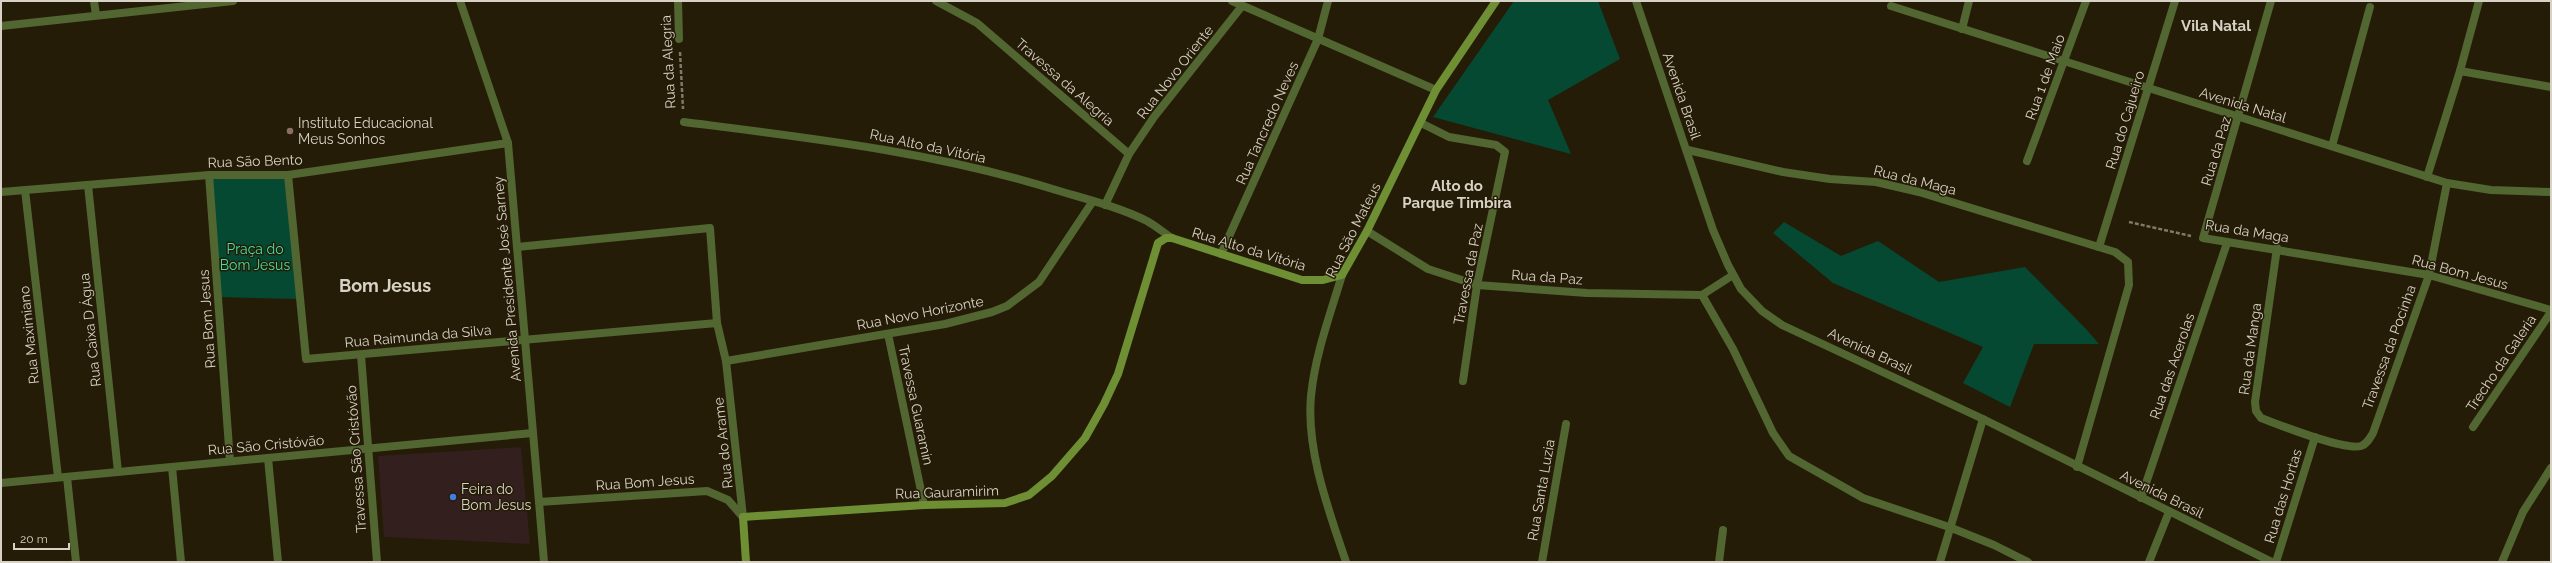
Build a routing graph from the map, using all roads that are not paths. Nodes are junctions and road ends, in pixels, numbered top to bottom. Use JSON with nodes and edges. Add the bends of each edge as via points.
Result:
{"nodes":[{"id":1,"x":94,"y":1,"type":"edge"},
{"id":2,"x":233,"y":1,"type":"edge"},
{"id":3,"x":460,"y":1,"type":"edge"},
{"id":4,"x":678,"y":1,"type":"edge"},
{"id":5,"x":936,"y":1,"type":"edge"},
{"id":6,"x":1232,"y":1,"type":"edge"},
{"id":7,"x":1328,"y":1,"type":"edge"},
{"id":8,"x":1496,"y":1,"type":"edge"},
{"id":9,"x":1636,"y":1,"type":"edge"},
{"id":10,"x":1970,"y":1,"type":"edge"},
{"id":11,"x":2086,"y":1,"type":"edge"},
{"id":12,"x":2175,"y":1,"type":"edge"},
{"id":13,"x":2271,"y":1,"type":"edge"},
{"id":14,"x":2471,"y":1,"type":"edge"},
{"id":15,"x":2479,"y":1,"type":"edge"},
{"id":16,"x":1242,"y":6,"type":"junction"},
{"id":17,"x":1891,"y":6,"type":"dead end"},
{"id":18,"x":2370,"y":8,"type":"dead end"},
{"id":19,"x":2476,"y":9,"type":"junction"},
{"id":20,"x":96,"y":15,"type":"junction"},
{"id":21,"x":1,"y":26,"type":"edge"},
{"id":22,"x":1962,"y":29,"type":"junction"},
{"id":23,"x":679,"y":39,"type":"road end"},
{"id":24,"x":1318,"y":39,"type":"junction"},
{"id":25,"x":2064,"y":62,"type":"junction"},
{"id":26,"x":2460,"y":71,"type":"junction"},
{"id":27,"x":2551,"y":87,"type":"edge"},
{"id":28,"x":2149,"y":89,"type":"junction"},
{"id":29,"x":1436,"y":90,"type":"junction"},
{"id":30,"x":2240,"y":117,"type":"junction"},
{"id":31,"x":684,"y":122,"type":"road end"},
{"id":32,"x":1421,"y":123,"type":"junction"},
{"id":33,"x":508,"y":143,"type":"junction"},
{"id":34,"x":2332,"y":146,"type":"junction"},
{"id":35,"x":1688,"y":150,"type":"junction"},
{"id":36,"x":1130,"y":154,"type":"junction"},
{"id":37,"x":2027,"y":161,"type":"dead end"},
{"id":38,"x":209,"y":175,"type":"junction"},
{"id":39,"x":288,"y":175,"type":"junction"},
{"id":40,"x":2427,"y":177,"type":"junction"},
{"id":41,"x":2446,"y":183,"type":"junction"},
{"id":42,"x":88,"y":185,"type":"junction"},
{"id":43,"x":26,"y":190,"type":"junction"},
{"id":44,"x":1,"y":192,"type":"edge"},
{"id":45,"x":2551,"y":192,"type":"edge"},
{"id":46,"x":1093,"y":201,"type":"junction"},
{"id":47,"x":1104,"y":205,"type":"junction"},
{"id":48,"x":1158,"y":230,"type":"junction"},
{"id":49,"x":1367,"y":231,"type":"junction"},
{"id":50,"x":1172,"y":238,"type":"junction"},
{"id":51,"x":2204,"y":238,"type":"joint"},
{"id":52,"x":1158,"y":243,"type":"junction"},
{"id":53,"x":2227,"y":243,"type":"junction"},
{"id":54,"x":517,"y":247,"type":"junction"},
{"id":55,"x":2099,"y":247,"type":"junction"},
{"id":56,"x":2277,"y":248,"type":"junction"},
{"id":57,"x":1222,"y":254,"type":"junction"},
{"id":58,"x":2362,"y":264,"type":"joint"},
{"id":59,"x":1342,"y":275,"type":"junction"},
{"id":60,"x":1733,"y":275,"type":"junction"},
{"id":61,"x":2429,"y":275,"type":"junction"},
{"id":62,"x":1477,"y":285,"type":"junction"},
{"id":63,"x":1702,"y":295,"type":"junction"},
{"id":64,"x":2551,"y":311,"type":"edge"},
{"id":65,"x":717,"y":323,"type":"junction"},
{"id":66,"x":888,"y":334,"type":"junction"},
{"id":67,"x":525,"y":339,"type":"junction"},
{"id":68,"x":361,"y":355,"type":"junction"},
{"id":69,"x":726,"y":361,"type":"junction"},
{"id":70,"x":1463,"y":381,"type":"dead end"},
{"id":71,"x":1983,"y":419,"type":"junction"},
{"id":72,"x":1566,"y":424,"type":"dead end"},
{"id":73,"x":2473,"y":427,"type":"dead end"},
{"id":74,"x":533,"y":433,"type":"junction"},
{"id":75,"x":2315,"y":437,"type":"junction"},
{"id":76,"x":368,"y":449,"type":"junction"},
{"id":77,"x":268,"y":458,"type":"junction"},
{"id":78,"x":230,"y":461,"type":"junction"},
{"id":79,"x":172,"y":467,"type":"junction"},
{"id":80,"x":2077,"y":467,"type":"junction"},
{"id":81,"x":2551,"y":468,"type":"edge"},
{"id":82,"x":118,"y":472,"type":"junction"},
{"id":83,"x":67,"y":476,"type":"junction"},
{"id":84,"x":58,"y":477,"type":"junction"},
{"id":85,"x":1,"y":483,"type":"edge"},
{"id":86,"x":2141,"y":498,"type":"junction"},
{"id":87,"x":539,"y":502,"type":"junction"},
{"id":88,"x":924,"y":505,"type":"junction"},
{"id":89,"x":2168,"y":512,"type":"junction"},
{"id":90,"x":743,"y":517,"type":"junction"},
{"id":91,"x":1949,"y":527,"type":"junction"},
{"id":92,"x":1723,"y":530,"type":"dead end"},
{"id":93,"x":76,"y":562,"type":"edge"},
{"id":94,"x":181,"y":562,"type":"edge"},
{"id":95,"x":278,"y":562,"type":"edge"},
{"id":96,"x":377,"y":562,"type":"edge"},
{"id":97,"x":544,"y":562,"type":"edge"},
{"id":98,"x":746,"y":562,"type":"edge"},
{"id":99,"x":1346,"y":562,"type":"edge"},
{"id":100,"x":1542,"y":562,"type":"edge"},
{"id":101,"x":1720,"y":562,"type":"edge"},
{"id":102,"x":1940,"y":562,"type":"edge"},
{"id":103,"x":2028,"y":562,"type":"edge"},
{"id":104,"x":2149,"y":562,"type":"edge"},
{"id":105,"x":2272,"y":562,"type":"edge"},
{"id":106,"x":2276,"y":562,"type":"edge"},
{"id":107,"x":2502,"y":562,"type":"edge"}],
"edges":[{"from":1,"to":20,"type":"street"},
{"from":2,"to":20,"type":"street"},
{"from":3,"to":33,"type":"street","name":"Avenida Presidente José Sarney"},
{"from":4,"to":23,"type":"street","name":"Rua da Alegria"},
{"from":5,"to":36,"type":"street","name":"Travessa da Alegria","via":[[977,23]]},
{"from":6,"to":16,"type":"street"},
{"from":7,"to":24,"type":"street","name":"Rua Tancredo Neves"},
{"from":8,"to":29,"type":"main road","name":"Rua São Mateus"},
{"from":9,"to":35,"type":"street","name":"Avenida Brasil"},
{"from":10,"to":22,"type":"street"},
{"from":11,"to":25,"type":"street","name":"Rua 1 de Maio"},
{"from":12,"to":28,"type":"street","name":"Rua do Cajueiro"},
{"from":13,"to":30,"type":"street","name":"Rua da Paz"},
{"from":14,"to":19,"type":"street"},
{"from":15,"to":19,"type":"street"},
{"from":16,"to":24,"type":"street"},
{"from":16,"to":36,"type":"street","name":"Rua Novo Oriente","via":[[1154,117]]},
{"from":17,"to":22,"type":"street","name":"Avenida Natal"},
{"from":18,"to":34,"type":"street"},
{"from":19,"to":26,"type":"street"},
{"from":20,"to":21,"type":"street"},
{"from":22,"to":25,"type":"street","name":"Avenida Natal"},
{"from":24,"to":29,"type":"street"},
{"from":24,"to":57,"type":"street","name":"Rua Tancredo Neves"},
{"from":25,"to":28,"type":"street","name":"Avenida Natal"},
{"from":25,"to":37,"type":"street","name":"Rua 1 de Maio"},
{"from":26,"to":27,"type":"street"},
{"from":26,"to":40,"type":"street"},
{"from":28,"to":30,"type":"street","name":"Avenida Natal"},
{"from":28,"to":55,"type":"street","name":"Rua do Cajueiro"},
{"from":29,"to":32,"type":"main road","name":"Rua São Mateus"},
{"from":30,"to":34,"type":"street","name":"Avenida Natal"},
{"from":30,"to":51,"type":"street","name":"Rua da Paz"},
{"from":31,"to":46,"type":"street","name":"Rua Alto da Vitória","via":[[830,140],[925,156],[1024,180]]},
{"from":32,"to":49,"type":"main road","name":"Rua São Mateus"},
{"from":32,"to":62,"type":"street","name":"Travessa da Paz","via":[[1449,136],[1496,145],[1504,149],[1505,156]]},
{"from":33,"to":39,"type":"street","name":"Rua São Bento"},
{"from":33,"to":54,"type":"street","name":"Avenida Presidente José Sarney"},
{"from":34,"to":40,"type":"street","name":"Avenida Natal"},
{"from":35,"to":55,"type":"street","name":"Rua da Maga","via":[[1784,172],[1876,182],[1912,190]]},
{"from":35,"to":60,"type":"street","name":"Avenida Brasil","via":[[1713,230]]},
{"from":36,"to":47,"type":"street"},
{"from":38,"to":39,"type":"street","name":"Rua São Bento"},
{"from":38,"to":42,"type":"street","name":"Rua São Bento"},
{"from":38,"to":78,"type":"street","name":"Rua Bom Jesus"},
{"from":39,"to":68,"type":"street","name":"Rua Raimunda da Silva","via":[[306,359]]},
{"from":40,"to":41,"type":"street","name":"Avenida Natal"},
{"from":41,"to":45,"type":"street","name":"Avenida Natal","via":[[2491,190]]},
{"from":41,"to":61,"type":"street","name":"Travessa da Pocinha"},
{"from":42,"to":43,"type":"street","name":"Rua São Bento"},
{"from":42,"to":82,"type":"street","name":"Rua Caixa D Água"},
{"from":43,"to":44,"type":"street","name":"Rua São Bento"},
{"from":43,"to":84,"type":"street","name":"Rua Maximiano"},
{"from":46,"to":47,"type":"street","name":"Rua Alto da Vitória"},
{"from":46,"to":66,"type":"street","name":"Rua Novo Horizonte","via":[[1039,282],[1007,306],[945,324]]},
{"from":47,"to":48,"type":"street","name":"Rua Alto da Vitória","via":[[1146,220]]},
{"from":48,"to":50,"type":"street","name":"Rua Alto da Vitória"},
{"from":48,"to":52,"type":"street"},
{"from":49,"to":59,"type":"main road","name":"Rua São Mateus"},
{"from":49,"to":62,"type":"street","name":"Rua da Paz","via":[[1428,269]]},
{"from":50,"to":52,"type":"main road","name":"Rua Alto da Vitória"},
{"from":50,"to":57,"type":"main road","name":"Rua Alto da Vitória"},
{"from":51,"to":53,"type":"street","name":"Rua da Maga"},
{"from":52,"to":88,"type":"main road","name":"Rua Gauramirim","via":[[1118,374],[1085,438],[1052,476],[1029,495],[1005,503]]},
{"from":53,"to":56,"type":"street","name":"Rua da Maga"},
{"from":53,"to":86,"type":"street","name":"Rua das Acerolas"},
{"from":54,"to":65,"type":"street","via":[[710,228]]},
{"from":54,"to":67,"type":"street","name":"Avenida Presidente José Sarney"},
{"from":55,"to":80,"type":"street","name":"Rua da Maga","via":[[2115,252],[2128,262],[2129,285]]},
{"from":56,"to":58,"type":"street","name":"Rua da Maga"},
{"from":56,"to":75,"type":"street","name":"Rua da Manga","via":[[2255,402],[2256,411],[2260,418]]},
{"from":57,"to":59,"type":"main road","name":"Rua Alto da Vitória","via":[[1302,280],[1323,280]]},
{"from":58,"to":61,"type":"street","name":"Rua Bom Jesus"},
{"from":59,"to":99,"type":"street","name":"Rua São Mateus","via":[[1318,353],[1311,397],[1317,470]]},
{"from":60,"to":63,"type":"street"},
{"from":60,"to":71,"type":"street","name":"Avenida Brasil","via":[[1741,289],[1762,311],[1777,322]]},
{"from":61,"to":64,"type":"street","name":"Rua Bom Jesus"},
{"from":61,"to":75,"type":"street","name":"Travessa da Pocinha","via":[[2368,441],[2361,446],[2351,446]]},
{"from":62,"to":63,"type":"street","name":"Rua da Paz","via":[[1587,293]]},
{"from":62,"to":70,"type":"street","name":"Travessa da Paz"},
{"from":63,"to":91,"type":"street","via":[[1733,349],[1773,433],[1790,456],[1863,498]]},
{"from":64,"to":73,"type":"street","name":"Trecho da Galeria"},
{"from":65,"to":67,"type":"street","name":"Rua Raimunda da Silva"},
{"from":65,"to":69,"type":"street","name":"Rua do Arame"},
{"from":66,"to":69,"type":"street","name":"Rua Novo Horizonte"},
{"from":66,"to":88,"type":"street","name":"Travessa Guaramin"},
{"from":67,"to":68,"type":"street","name":"Rua Raimunda da Silva"},
{"from":67,"to":74,"type":"street","name":"Avenida Presidente José Sarney"},
{"from":68,"to":76,"type":"street","name":"Travessa São Cristóvão"},
{"from":69,"to":90,"type":"street","name":"Rua do Arame"},
{"from":71,"to":80,"type":"street","name":"Avenida Brasil"},
{"from":71,"to":91,"type":"street"},
{"from":72,"to":100,"type":"street","name":"Rua Santa Luzia"},
{"from":74,"to":76,"type":"street","name":"Rua São Cristóvão"},
{"from":74,"to":87,"type":"street","name":"Avenida Presidente José Sarney"},
{"from":75,"to":106,"type":"street","name":"Rua das Hortas"},
{"from":76,"to":77,"type":"street","name":"Rua São Cristóvão"},
{"from":76,"to":96,"type":"street","name":"Travessa São Cristóvão"},
{"from":77,"to":78,"type":"street","name":"Rua São Cristóvão"},
{"from":77,"to":95,"type":"street"},
{"from":78,"to":79,"type":"street","name":"Rua São Cristóvão"},
{"from":79,"to":82,"type":"street","name":"Rua São Cristóvão"},
{"from":79,"to":94,"type":"street"},
{"from":80,"to":86,"type":"street","name":"Avenida Brasil"},
{"from":81,"to":107,"type":"street","via":[[2523,512]]},
{"from":82,"to":83,"type":"street","name":"Rua São Cristóvão"},
{"from":83,"to":84,"type":"street","name":"Rua São Cristóvão"},
{"from":83,"to":93,"type":"street"},
{"from":84,"to":85,"type":"street","name":"Rua São Cristóvão"},
{"from":86,"to":89,"type":"street","name":"Avenida Brasil"},
{"from":87,"to":90,"type":"street","name":"Rua Bom Jesus","via":[[707,491],[728,500]]},
{"from":87,"to":97,"type":"street","name":"Avenida Presidente José Sarney"},
{"from":88,"to":90,"type":"main road","name":"Rua Gauramirim"},
{"from":89,"to":104,"type":"street"},
{"from":89,"to":105,"type":"street","name":"Avenida Brasil"},
{"from":90,"to":98,"type":"main road","name":"Rua do Arame"},
{"from":91,"to":102,"type":"street"},
{"from":91,"to":103,"type":"street"},
{"from":92,"to":101,"type":"street"}]}
